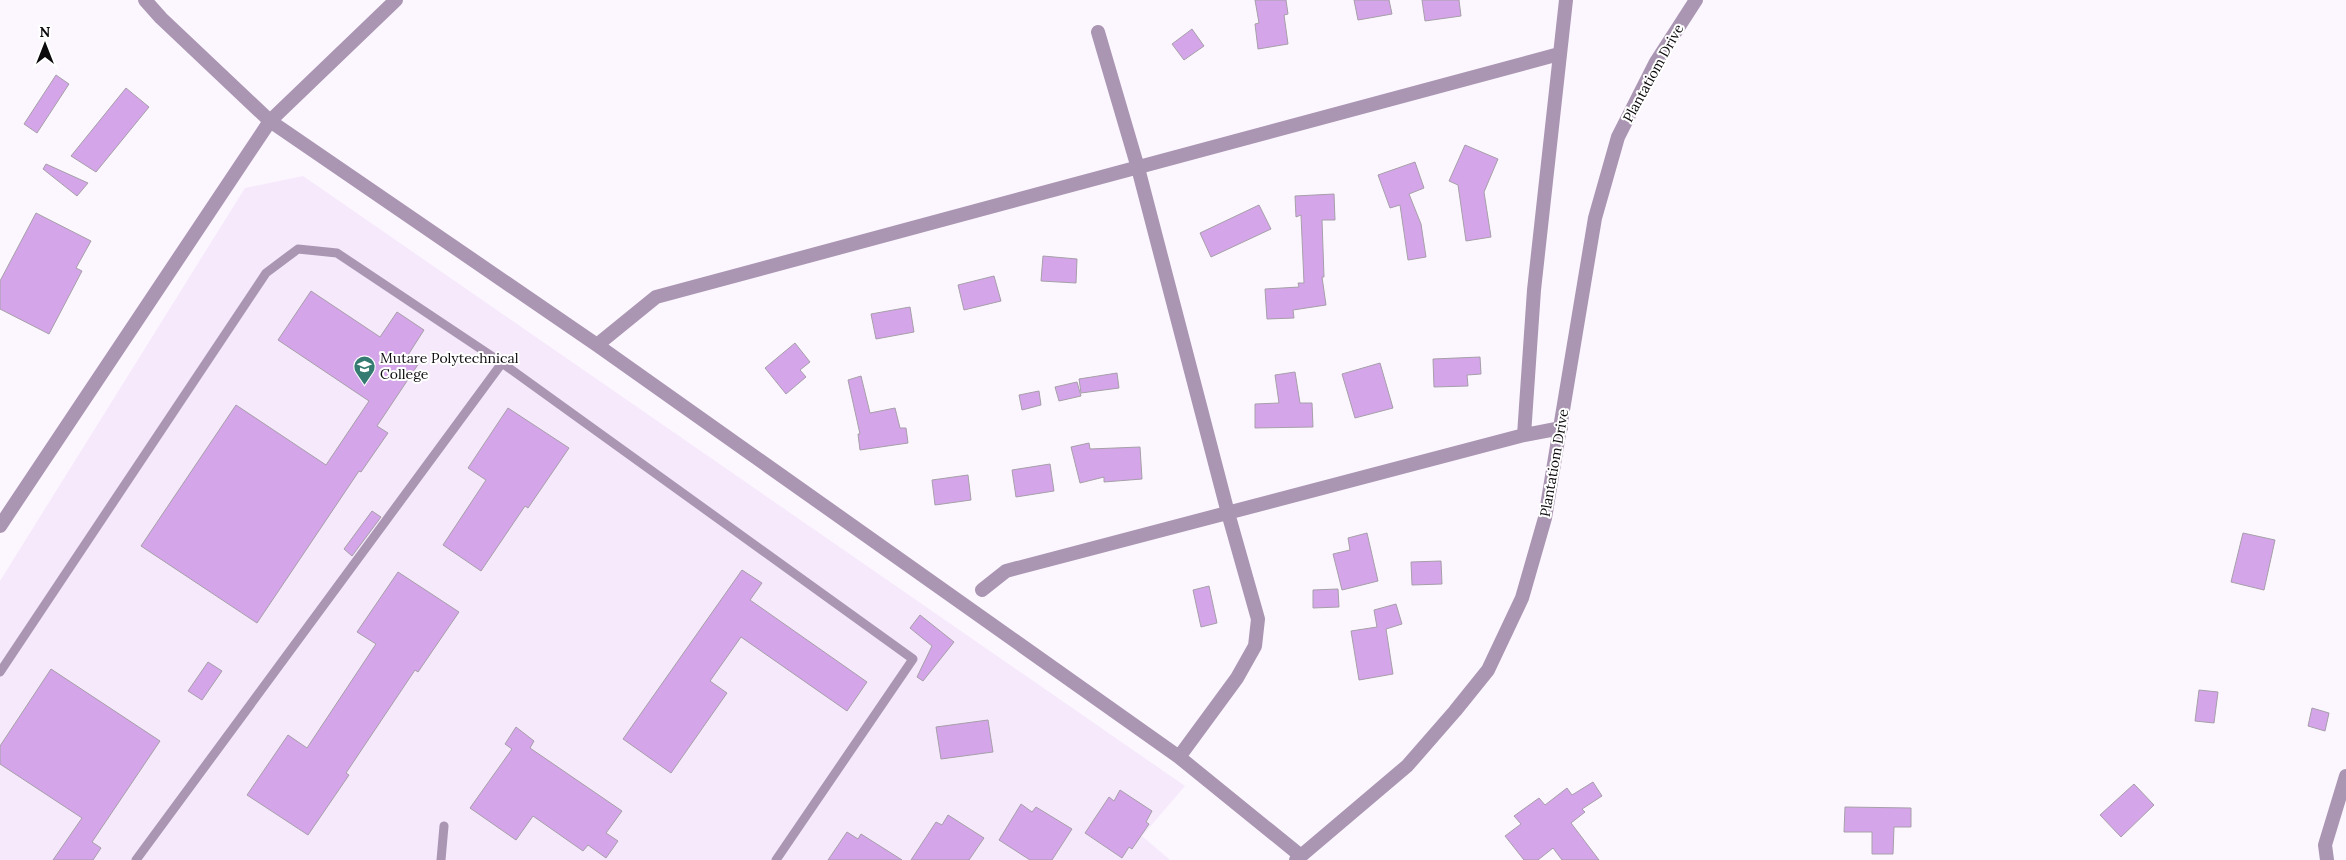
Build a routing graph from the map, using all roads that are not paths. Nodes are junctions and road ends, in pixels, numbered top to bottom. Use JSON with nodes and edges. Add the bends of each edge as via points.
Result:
{"nodes":[{"id":1,"x":145,"y":0,"type":"edge"},
{"id":2,"x":396,"y":0,"type":"edge"},
{"id":3,"x":1566,"y":0,"type":"edge"},
{"id":4,"x":1696,"y":0,"type":"edge"},
{"id":5,"x":1098,"y":32,"type":"dead end"},
{"id":6,"x":1560,"y":54,"type":"junction"},
{"id":7,"x":270,"y":120,"type":"junction"},
{"id":8,"x":1138,"y":168,"type":"junction"},
{"id":9,"x":597,"y":345,"type":"junction"},
{"id":10,"x":502,"y":364,"type":"junction"},
{"id":11,"x":1561,"y":428,"type":"junction"},
{"id":12,"x":1524,"y":435,"type":"junction"},
{"id":13,"x":1228,"y":513,"type":"junction"},
{"id":14,"x":0,"y":526,"type":"edge"},
{"id":15,"x":982,"y":590,"type":"dead end"},
{"id":16,"x":0,"y":672,"type":"edge"},
{"id":17,"x":1179,"y":757,"type":"junction"},
{"id":18,"x":2346,"y":776,"type":"edge"},
{"id":19,"x":444,"y":826,"type":"dead end"},
{"id":20,"x":1301,"y":859,"type":"edge"},
{"id":21,"x":136,"y":860,"type":"edge"},
{"id":22,"x":441,"y":860,"type":"edge"},
{"id":23,"x":776,"y":860,"type":"edge"},
{"id":24,"x":2327,"y":860,"type":"edge"}],
"edges":[{"from":1,"to":7,"type":"street"},
{"from":2,"to":7,"type":"street"},
{"from":3,"to":6,"type":"street"},
{"from":4,"to":11,"type":"street","name":"Plantatiom Drive","via":[[1656,62],[1618,137],[1595,218]]},
{"from":5,"to":8,"type":"street"},
{"from":6,"to":8,"type":"street"},
{"from":6,"to":12,"type":"street","via":[[1534,290]]},
{"from":7,"to":9,"type":"street"},
{"from":7,"to":14,"type":"street"},
{"from":8,"to":9,"type":"street","via":[[656,297]]},
{"from":8,"to":13,"type":"street"},
{"from":9,"to":17,"type":"street"},
{"from":10,"to":16,"type":"lane","via":[[336,253],[298,249],[266,273]]},
{"from":10,"to":21,"type":"lane"},
{"from":10,"to":23,"type":"lane","via":[[913,659]]},
{"from":11,"to":12,"type":"street"},
{"from":11,"to":20,"type":"street","name":"Plantatiom Drive","via":[[1545,518],[1522,598],[1488,670],[1407,766]]},
{"from":12,"to":13,"type":"street"},
{"from":13,"to":15,"type":"street","via":[[1006,571]]},
{"from":13,"to":17,"type":"street","via":[[1258,618],[1255,646],[1237,678]]},
{"from":17,"to":20,"type":"street"},
{"from":18,"to":24,"type":"street","via":[[2324,845]]},
{"from":19,"to":22,"type":"lane"}]}
